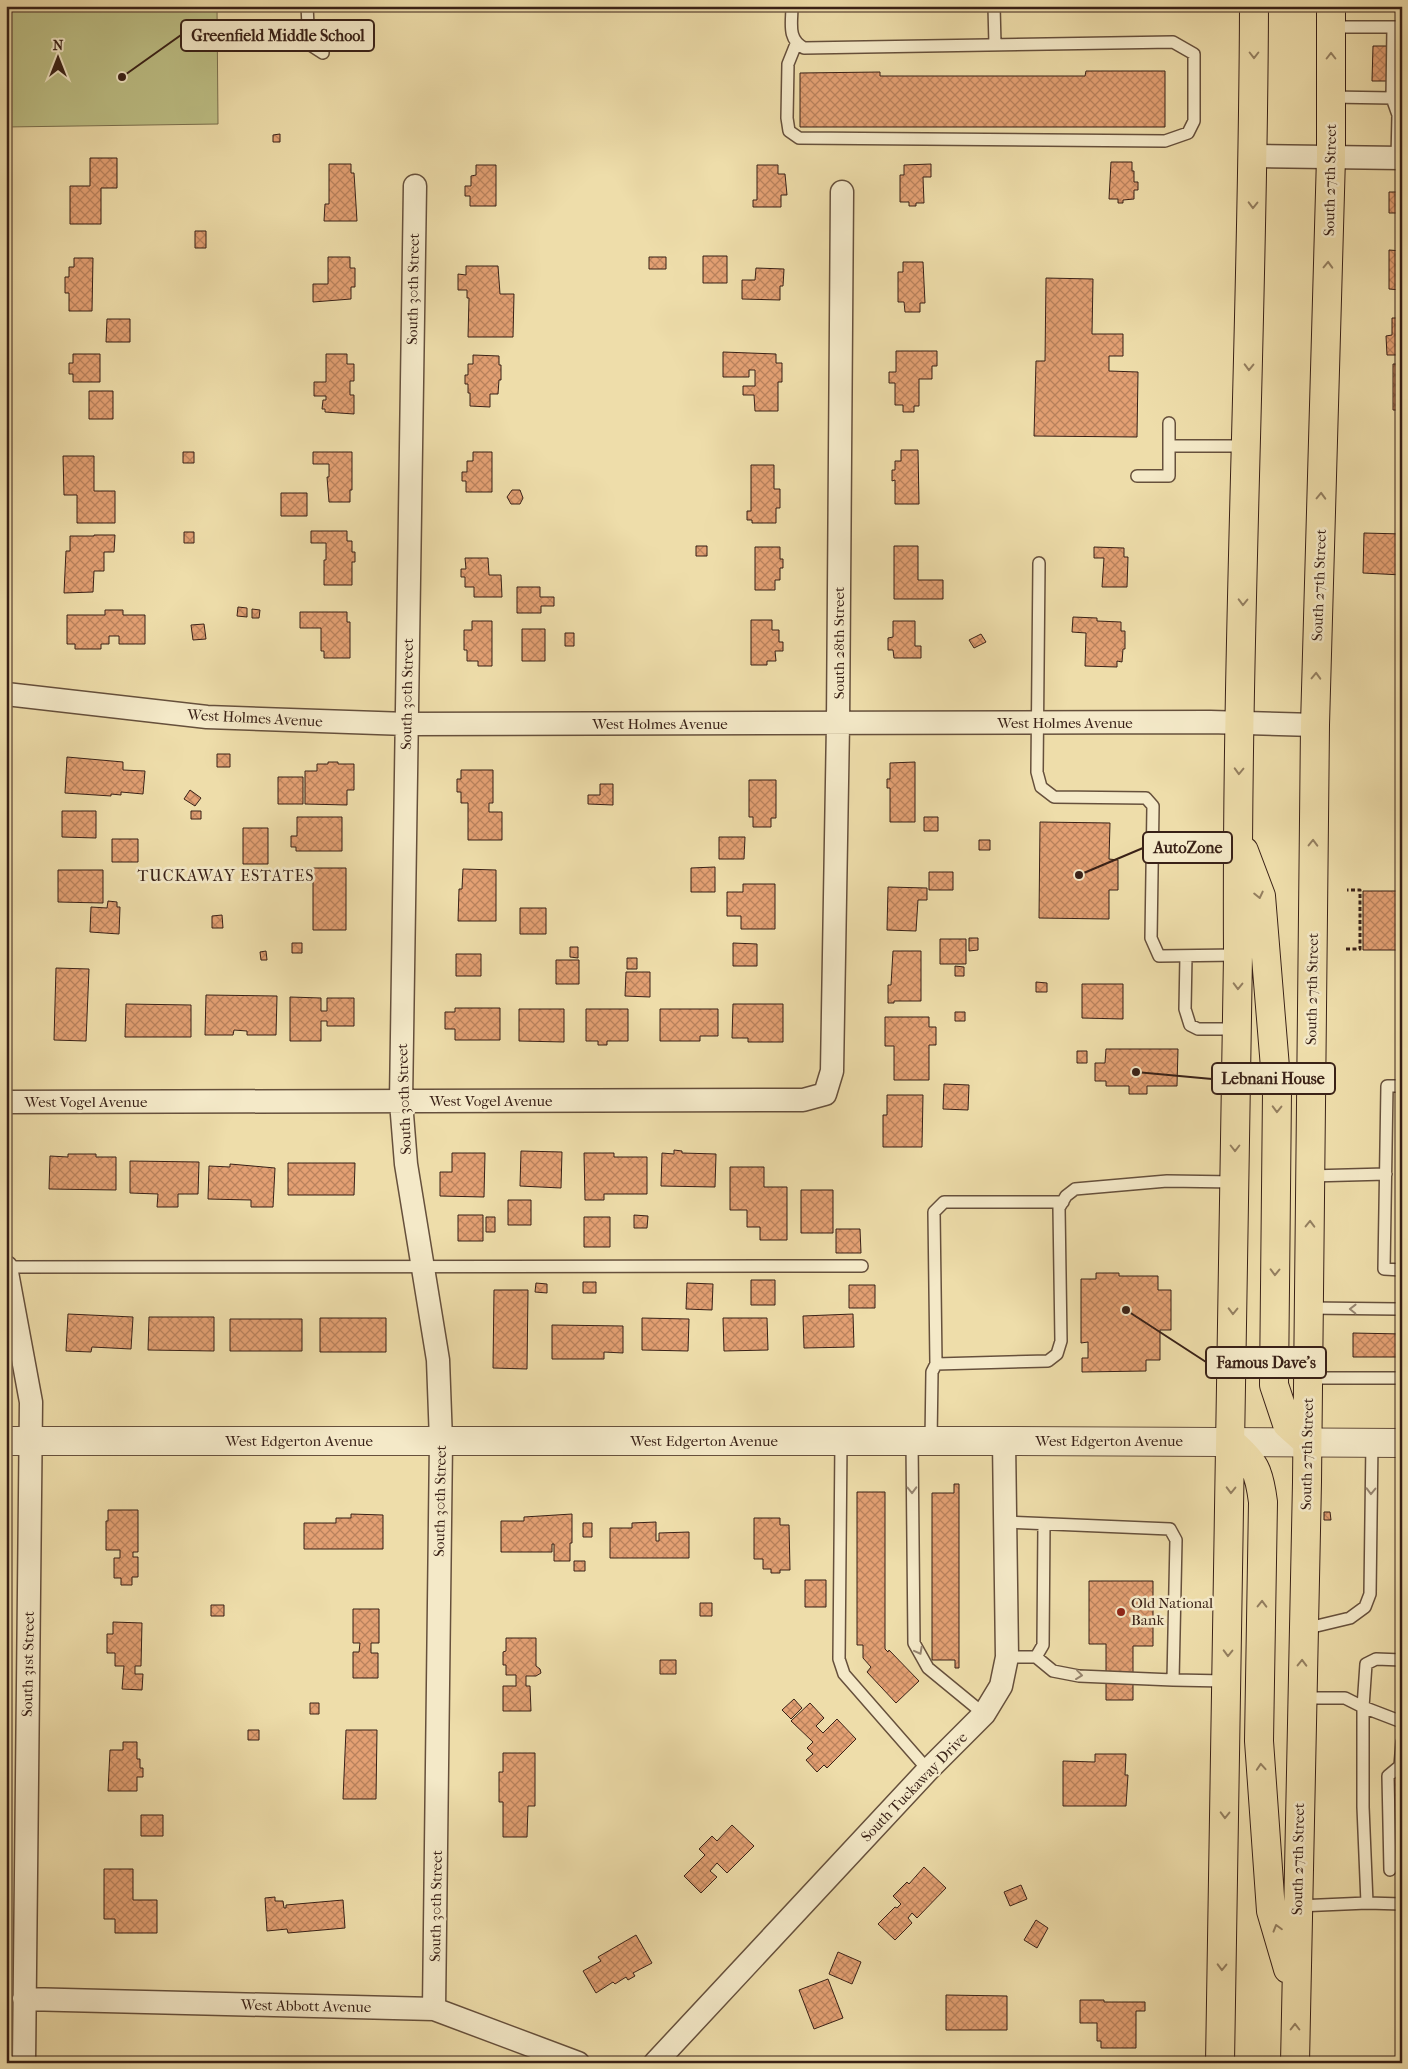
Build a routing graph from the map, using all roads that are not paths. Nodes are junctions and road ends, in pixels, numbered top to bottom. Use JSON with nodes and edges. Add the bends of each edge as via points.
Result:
{"nodes":[{"id":1,"x":307,"y":6,"type":"edge"},
{"id":2,"x":792,"y":6,"type":"edge"},
{"id":3,"x":994,"y":6,"type":"edge"},
{"id":4,"x":1254,"y":6,"type":"edge"},
{"id":5,"x":1331,"y":17,"type":"edge"},
{"id":6,"x":1397,"y":27,"type":"edge"},
{"id":7,"x":796,"y":44,"type":"junction"},
{"id":8,"x":995,"y":45,"type":"junction"},
{"id":9,"x":323,"y":53,"type":"dead end"},
{"id":10,"x":1331,"y":97,"type":"junction"},
{"id":11,"x":1392,"y":98,"type":"junction"},
{"id":12,"x":1400,"y":115,"type":"edge"},
{"id":13,"x":1254,"y":156,"type":"junction"},
{"id":14,"x":1331,"y":157,"type":"junction"},
{"id":15,"x":1399,"y":158,"type":"edge"},
{"id":16,"x":415,"y":186,"type":"dead end"},
{"id":17,"x":842,"y":192,"type":"dead end"},
{"id":18,"x":1169,"y":423,"type":"dead end"},
{"id":19,"x":1169,"y":446,"type":"junction"},
{"id":20,"x":1247,"y":446,"type":"junction"},
{"id":21,"x":1137,"y":476,"type":"dead end"},
{"id":22,"x":1039,"y":563,"type":"dead end"},
{"id":23,"x":6,"y":694,"type":"edge"},
{"id":24,"x":1241,"y":722,"type":"junction"},
{"id":25,"x":1039,"y":723,"type":"junction"},
{"id":26,"x":407,"y":724,"type":"junction"},
{"id":27,"x":838,"y":724,"type":"junction"},
{"id":28,"x":1314,"y":725,"type":"junction"},
{"id":29,"x":1238,"y":833,"type":"junction"},
{"id":30,"x":1238,"y":955,"type":"junction"},
{"id":31,"x":1186,"y":956,"type":"junction"},
{"id":32,"x":1237,"y":1029,"type":"junction"},
{"id":33,"x":1402,"y":1086,"type":"edge"},
{"id":34,"x":825,"y":1094,"type":"joint"},
{"id":35,"x":6,"y":1102,"type":"edge"},
{"id":36,"x":401,"y":1102,"type":"junction"},
{"id":37,"x":1386,"y":1174,"type":"junction"},
{"id":38,"x":1310,"y":1176,"type":"junction"},
{"id":39,"x":1235,"y":1182,"type":"junction"},
{"id":40,"x":1063,"y":1202,"type":"junction"},
{"id":41,"x":862,"y":1266,"type":"dead end"},
{"id":42,"x":6,"y":1267,"type":"edge"},
{"id":43,"x":423,"y":1267,"type":"junction"},
{"id":44,"x":1402,"y":1270,"type":"edge"},
{"id":45,"x":1309,"y":1308,"type":"junction"},
{"id":46,"x":1397,"y":1309,"type":"dead end"},
{"id":47,"x":936,"y":1364,"type":"junction"},
{"id":48,"x":1308,"y":1378,"type":"junction"},
{"id":49,"x":1402,"y":1378,"type":"edge"},
{"id":50,"x":18,"y":1441,"type":"edge"},
{"id":51,"x":441,"y":1441,"type":"junction"},
{"id":52,"x":841,"y":1441,"type":"junction"},
{"id":53,"x":921,"y":1441,"type":"junction"},
{"id":54,"x":1004,"y":1441,"type":"junction"},
{"id":55,"x":1231,"y":1442,"type":"junction"},
{"id":56,"x":1307,"y":1442,"type":"junction"},
{"id":57,"x":1372,"y":1442,"type":"junction"},
{"id":58,"x":1402,"y":1443,"type":"edge"},
{"id":59,"x":1005,"y":1522,"type":"junction"},
{"id":60,"x":1044,"y":1524,"type":"junction"},
{"id":61,"x":1302,"y":1629,"type":"junction"},
{"id":62,"x":1036,"y":1656,"type":"junction"},
{"id":63,"x":1007,"y":1657,"type":"junction"},
{"id":64,"x":1402,"y":1660,"type":"edge"},
{"id":65,"x":1173,"y":1680,"type":"junction"},
{"id":66,"x":1228,"y":1681,"type":"junction"},
{"id":67,"x":1301,"y":1698,"type":"junction"},
{"id":68,"x":1363,"y":1707,"type":"junction"},
{"id":69,"x":984,"y":1714,"type":"junction"},
{"id":70,"x":1402,"y":1722,"type":"edge"},
{"id":71,"x":1402,"y":1742,"type":"edge"},
{"id":72,"x":1401,"y":1766,"type":"edge"},
{"id":73,"x":928,"y":1770,"type":"junction"},
{"id":74,"x":1390,"y":1870,"type":"dead end"},
{"id":75,"x":1367,"y":1903,"type":"junction"},
{"id":76,"x":1402,"y":1904,"type":"edge"},
{"id":77,"x":1298,"y":1906,"type":"junction"},
{"id":78,"x":1295,"y":1992,"type":"junction"},
{"id":79,"x":24,"y":1999,"type":"junction"},
{"id":80,"x":434,"y":2009,"type":"junction"},
{"id":81,"x":24,"y":2063,"type":"edge"},
{"id":82,"x":578,"y":2063,"type":"edge"},
{"id":83,"x":655,"y":2063,"type":"edge"},
{"id":84,"x":1220,"y":2063,"type":"edge"},
{"id":85,"x":1294,"y":2063,"type":"edge"}],
"edges":[{"from":1,"to":9,"type":"lane","via":[[309,44]]},
{"from":2,"to":7,"type":"lane","via":[[792,37]]},
{"from":3,"to":8,"type":"lane"},
{"from":4,"to":13,"type":"main road","one_way":true},
{"from":5,"to":6,"type":"lane"},
{"from":10,"to":5,"type":"main road","name":"South 27th Street","one_way":true},
{"from":6,"to":11,"type":"lane"},
{"from":7,"to":8,"type":"lane","via":[[804,48]]},
{"from":7,"to":8,"type":"lane","via":[[788,64],[787,118],[790,131],[798,138],[1164,141],[1188,132],[1194,121],[1194,54],[1173,42]]},
{"from":10,"to":11,"type":"lane"},
{"from":10,"to":14,"type":"main road","name":"South 27th Street"},
{"from":11,"to":12,"type":"lane"},
{"from":12,"to":15,"type":"lane"},
{"from":13,"to":14,"type":"street"},
{"from":13,"to":20,"type":"main road","one_way":true},
{"from":14,"to":15,"type":"street"},
{"from":28,"to":14,"type":"main road","name":"South 27th Street","one_way":true},
{"from":16,"to":26,"type":"street","name":"South 30th Street"},
{"from":17,"to":27,"type":"street","name":"South 28th Street"},
{"from":18,"to":19,"type":"lane"},
{"from":19,"to":20,"type":"lane"},
{"from":19,"to":21,"type":"lane","via":[[1169,476]]},
{"from":20,"to":24,"type":"main road","one_way":true},
{"from":22,"to":25,"type":"lane"},
{"from":23,"to":26,"type":"street","name":"West Holmes Avenue","via":[[207,717]]},
{"from":24,"to":25,"type":"street","name":"West Holmes Avenue"},
{"from":24,"to":28,"type":"street","name":"West Holmes Avenue"},
{"from":24,"to":29,"type":"main road","one_way":true},
{"from":25,"to":27,"type":"street","name":"West Holmes Avenue"},
{"from":25,"to":31,"type":"lane","via":[[1037,772],[1042,787],[1054,797],[1146,798],[1153,806],[1151,938],[1159,956]]},
{"from":26,"to":27,"type":"street","name":"West Holmes Avenue"},
{"from":26,"to":36,"type":"street","name":"South 30th Street"},
{"from":27,"to":34,"type":"street","name":"South 28th Street","via":[[832,1071]]},
{"from":38,"to":28,"type":"main road","name":"South 27th Street","one_way":true},
{"from":29,"to":30,"type":"main road"},
{"from":29,"to":56,"type":"main road","one_way":true,"via":[[1261,896],[1277,1092],[1274,1385],[1287,1424]]},
{"from":30,"to":31,"type":"lane"},
{"from":30,"to":32,"type":"main road","one_way":true},
{"from":31,"to":32,"type":"lane","via":[[1184,1008],[1190,1026]]},
{"from":32,"to":39,"type":"main road","one_way":true},
{"from":33,"to":37,"type":"lane","via":[[1387,1086]]},
{"from":34,"to":36,"type":"street","name":"West Vogel Avenue","via":[[803,1100]]},
{"from":35,"to":36,"type":"street","name":"West Vogel Avenue"},
{"from":36,"to":43,"type":"street","name":"South 30th Street","via":[[406,1164]]},
{"from":37,"to":38,"type":"lane"},
{"from":37,"to":44,"type":"lane","via":[[1384,1269]]},
{"from":45,"to":38,"type":"main road","name":"South 27th Street","one_way":true},
{"from":39,"to":40,"type":"lane","via":[[1167,1181],[1076,1189]]},
{"from":39,"to":55,"type":"main road","one_way":true},
{"from":40,"to":47,"type":"lane","via":[[1059,1208],[1062,1341],[1057,1354],[1048,1362]]},
{"from":40,"to":47,"type":"lane","via":[[944,1202],[934,1212]]},
{"from":41,"to":43,"type":"lane"},
{"from":42,"to":43,"type":"lane"},
{"from":42,"to":50,"type":"street","name":"South 31st Street","via":[[31,1402]]},
{"from":43,"to":51,"type":"street","name":"South 30th Street","via":[[438,1360]]},
{"from":46,"to":45,"type":"lane","one_way":true},
{"from":45,"to":48,"type":"main road","name":"South 27th Street"},
{"from":47,"to":53,"type":"lane"},
{"from":48,"to":49,"type":"lane"},
{"from":48,"to":56,"type":"main road","name":"South 27th Street"},
{"from":50,"to":51,"type":"street","name":"West Edgerton Avenue"},
{"from":50,"to":79,"type":"street","name":"South 31st Street"},
{"from":51,"to":52,"type":"street","name":"West Edgerton Avenue"},
{"from":51,"to":80,"type":"street","name":"South 30th Street"},
{"from":52,"to":53,"type":"street","name":"West Edgerton Avenue"},
{"from":52,"to":73,"type":"lane","via":[[839,1659],[844,1674]]},
{"from":53,"to":54,"type":"street","name":"West Edgerton Avenue"},
{"from":53,"to":69,"type":"lane","one_way":true,"via":[[914,1643],[928,1668]]},
{"from":54,"to":55,"type":"street","name":"West Edgerton Avenue"},
{"from":54,"to":59,"type":"street","name":"South Tuckaway Drive"},
{"from":55,"to":56,"type":"street","name":"West Edgerton Avenue"},
{"from":55,"to":66,"type":"main road","one_way":true},
{"from":78,"to":55,"type":"main road","one_way":true,"via":[[1272,1911],[1259,1741],[1263,1502],[1251,1459]]},
{"from":56,"to":57,"type":"street","name":"West Edgerton Avenue"},
{"from":56,"to":61,"type":"main road","name":"South 27th Street"},
{"from":57,"to":58,"type":"street","name":"West Edgerton Avenue"},
{"from":57,"to":61,"type":"lane","one_way":true,"via":[[1370,1594],[1365,1607],[1350,1618]]},
{"from":59,"to":60,"type":"lane"},
{"from":59,"to":63,"type":"street","name":"South Tuckaway Drive"},
{"from":60,"to":62,"type":"lane","via":[[1043,1645]]},
{"from":60,"to":65,"type":"lane","via":[[1170,1529],[1176,1540]]},
{"from":67,"to":61,"type":"main road","name":"South 27th Street","one_way":true},
{"from":62,"to":63,"type":"lane"},
{"from":62,"to":65,"type":"lane","one_way":true,"via":[[1053,1671],[1079,1676]]},
{"from":63,"to":69,"type":"street","name":"South Tuckaway Drive","via":[[1001,1686]]},
{"from":64,"to":68,"type":"lane","via":[[1376,1659],[1366,1664]]},
{"from":65,"to":66,"type":"lane"},
{"from":66,"to":84,"type":"main road","one_way":true},
{"from":67,"to":68,"type":"lane","via":[[1345,1698]]},
{"from":67,"to":77,"type":"main road","name":"South 27th Street"},
{"from":68,"to":70,"type":"lane"},
{"from":68,"to":75,"type":"lane","via":[[1362,1807]]},
{"from":69,"to":73,"type":"street","name":"South Tuckaway Drive"},
{"from":71,"to":72,"type":"lane"},
{"from":72,"to":74,"type":"lane","via":[[1388,1776]]},
{"from":73,"to":83,"type":"street","name":"South Tuckaway Drive"},
{"from":75,"to":76,"type":"lane"},
{"from":75,"to":77,"type":"lane"},
{"from":77,"to":78,"type":"main road","name":"South 27th Street"},
{"from":85,"to":78,"type":"main road","name":"South 27th Street","one_way":true},
{"from":79,"to":80,"type":"street","name":"West Abbott Avenue"},
{"from":79,"to":81,"type":"street","name":"South 31st Street"},
{"from":80,"to":82,"type":"street","name":"West Abbott Avenue"}]}
